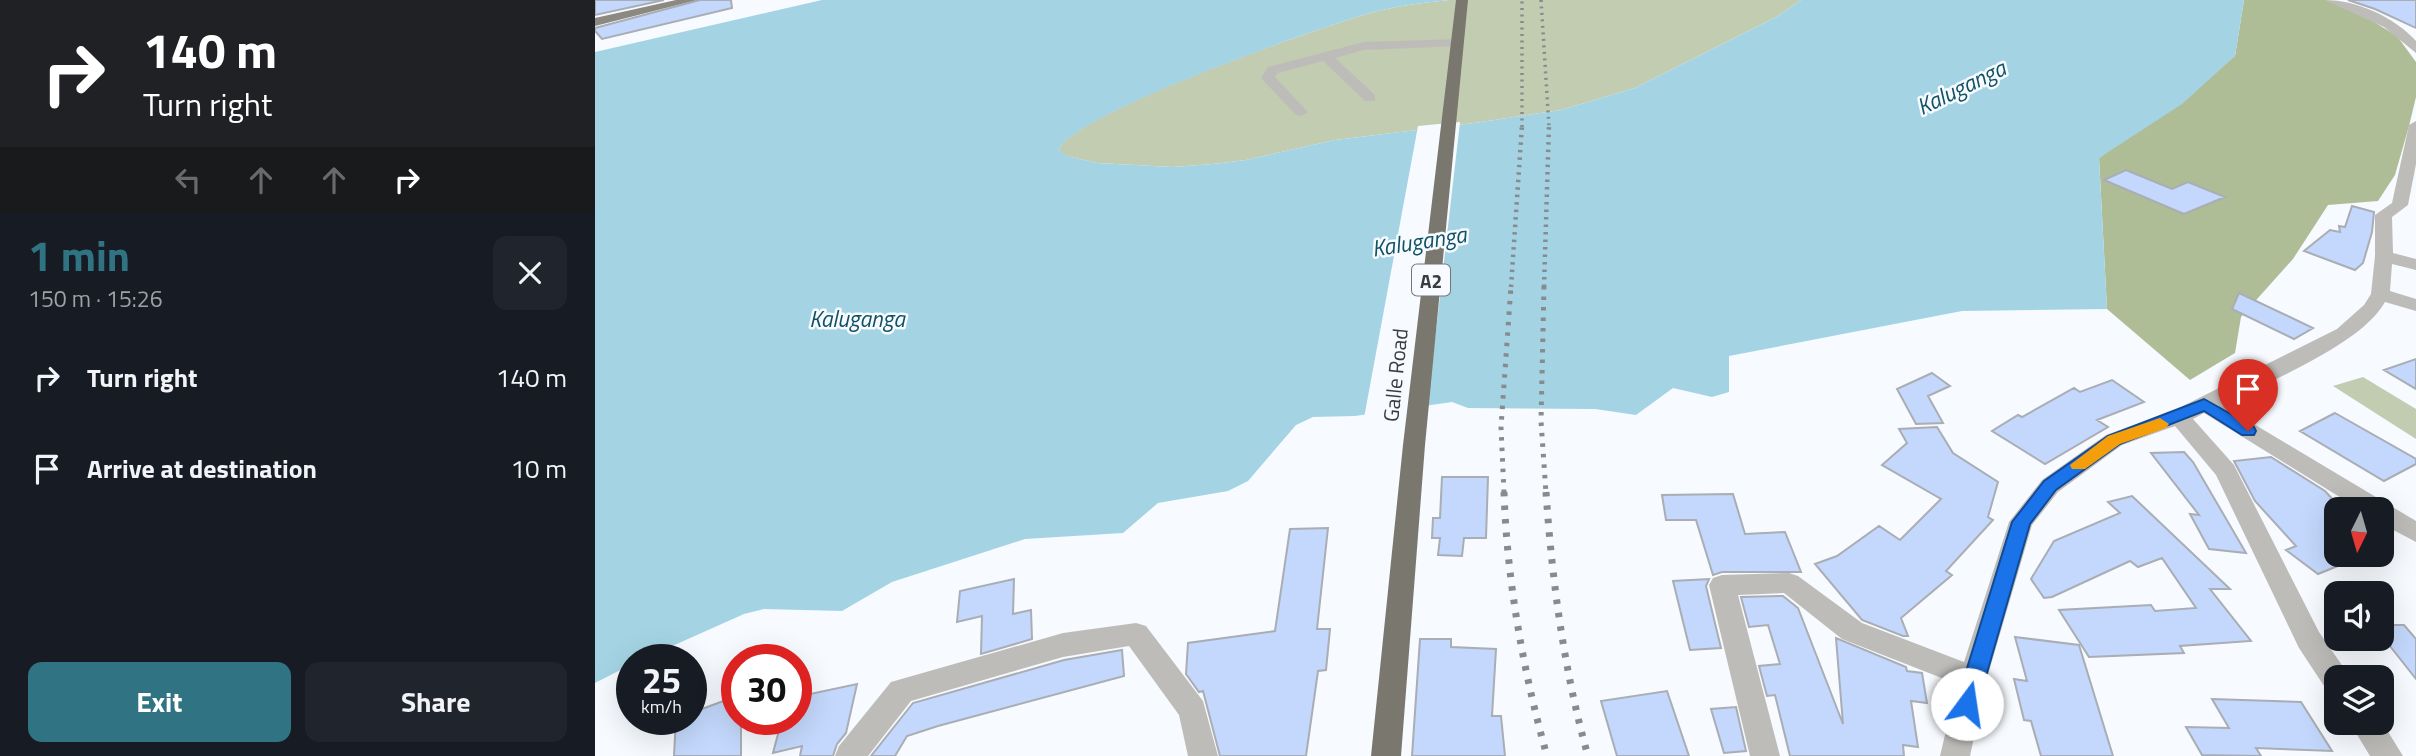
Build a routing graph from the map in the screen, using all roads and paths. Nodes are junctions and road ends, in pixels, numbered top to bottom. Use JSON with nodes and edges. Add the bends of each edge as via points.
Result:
{"nodes":[{"id":1,"x":691,"y":0,"type":"edge"},
{"id":2,"x":2331,"y":0,"type":"edge"},
{"id":3,"x":1462,"y":3,"type":"edge"},
{"id":4,"x":595,"y":22,"type":"edge"},
{"id":5,"x":2414,"y":41,"type":"edge"},
{"id":6,"x":1457,"y":43,"type":"junction"},
{"id":7,"x":1325,"y":55,"type":"junction"},
{"id":8,"x":1370,"y":98,"type":"dead end"},
{"id":9,"x":1301,"y":112,"type":"dead end"},
{"id":10,"x":2414,"y":137,"type":"edge"},
{"id":11,"x":2408,"y":207,"type":"edge"},
{"id":12,"x":2384,"y":256,"type":"junction"},
{"id":13,"x":2416,"y":265,"type":"edge"},
{"id":14,"x":2380,"y":294,"type":"junction"},
{"id":15,"x":2416,"y":305,"type":"edge"},
{"id":16,"x":2204,"y":404,"type":"junction"},
{"id":17,"x":2179,"y":417,"type":"junction"},
{"id":18,"x":2357,"y":497,"type":"edge"},
{"id":19,"x":2394,"y":519,"type":"edge"},
{"id":20,"x":2416,"y":533,"type":"edge"},
{"id":21,"x":2326,"y":665,"type":"edge"},
{"id":22,"x":1973,"y":678,"type":"junction"},
{"id":23,"x":2373,"y":735,"type":"edge"},
{"id":24,"x":850,"y":756,"type":"edge"},
{"id":25,"x":1203,"y":756,"type":"edge"},
{"id":26,"x":1386,"y":756,"type":"edge"},
{"id":27,"x":1765,"y":756,"type":"edge"},
{"id":28,"x":1955,"y":756,"type":"edge"},
{"id":29,"x":2388,"y":756,"type":"edge"}],
"edges":[{"from":1,"to":4,"type":"main road"},
{"from":2,"to":5,"type":"street","via":[[2360,9]]},
{"from":3,"to":6,"type":"highway","name":"Galle Road","number":"A2"},
{"from":6,"to":7,"type":"street","via":[[1380,44]]},
{"from":6,"to":26,"type":"highway","name":"Galle Road","number":"A2"},
{"from":7,"to":8,"type":"street"},
{"from":7,"to":9,"type":"street","via":[[1268,75]]},
{"from":10,"to":11,"type":"street"},
{"from":11,"to":12,"type":"street","via":[[2383,215]]},
{"from":12,"to":13,"type":"street"},
{"from":12,"to":14,"type":"street"},
{"from":14,"to":15,"type":"street"},
{"from":14,"to":16,"type":"street","via":[[2372,308],[2344,333]]},
{"from":16,"to":17,"type":"street"},
{"from":16,"to":18,"type":"street"},
{"from":17,"to":21,"type":"street","via":[[2226,471],[2309,640]]},
{"from":17,"to":22,"type":"street","via":[[2114,440],[2050,486],[2028,513],[2021,522]]},
{"from":19,"to":20,"type":"street"},
{"from":22,"to":27,"type":"street","via":[[1853,631],[1789,583],[1722,585]]},
{"from":22,"to":28,"type":"street"},
{"from":23,"to":29,"type":"street"},
{"from":24,"to":25,"type":"street","via":[[901,691],[1063,645],[1136,634],[1193,710]]}]}
